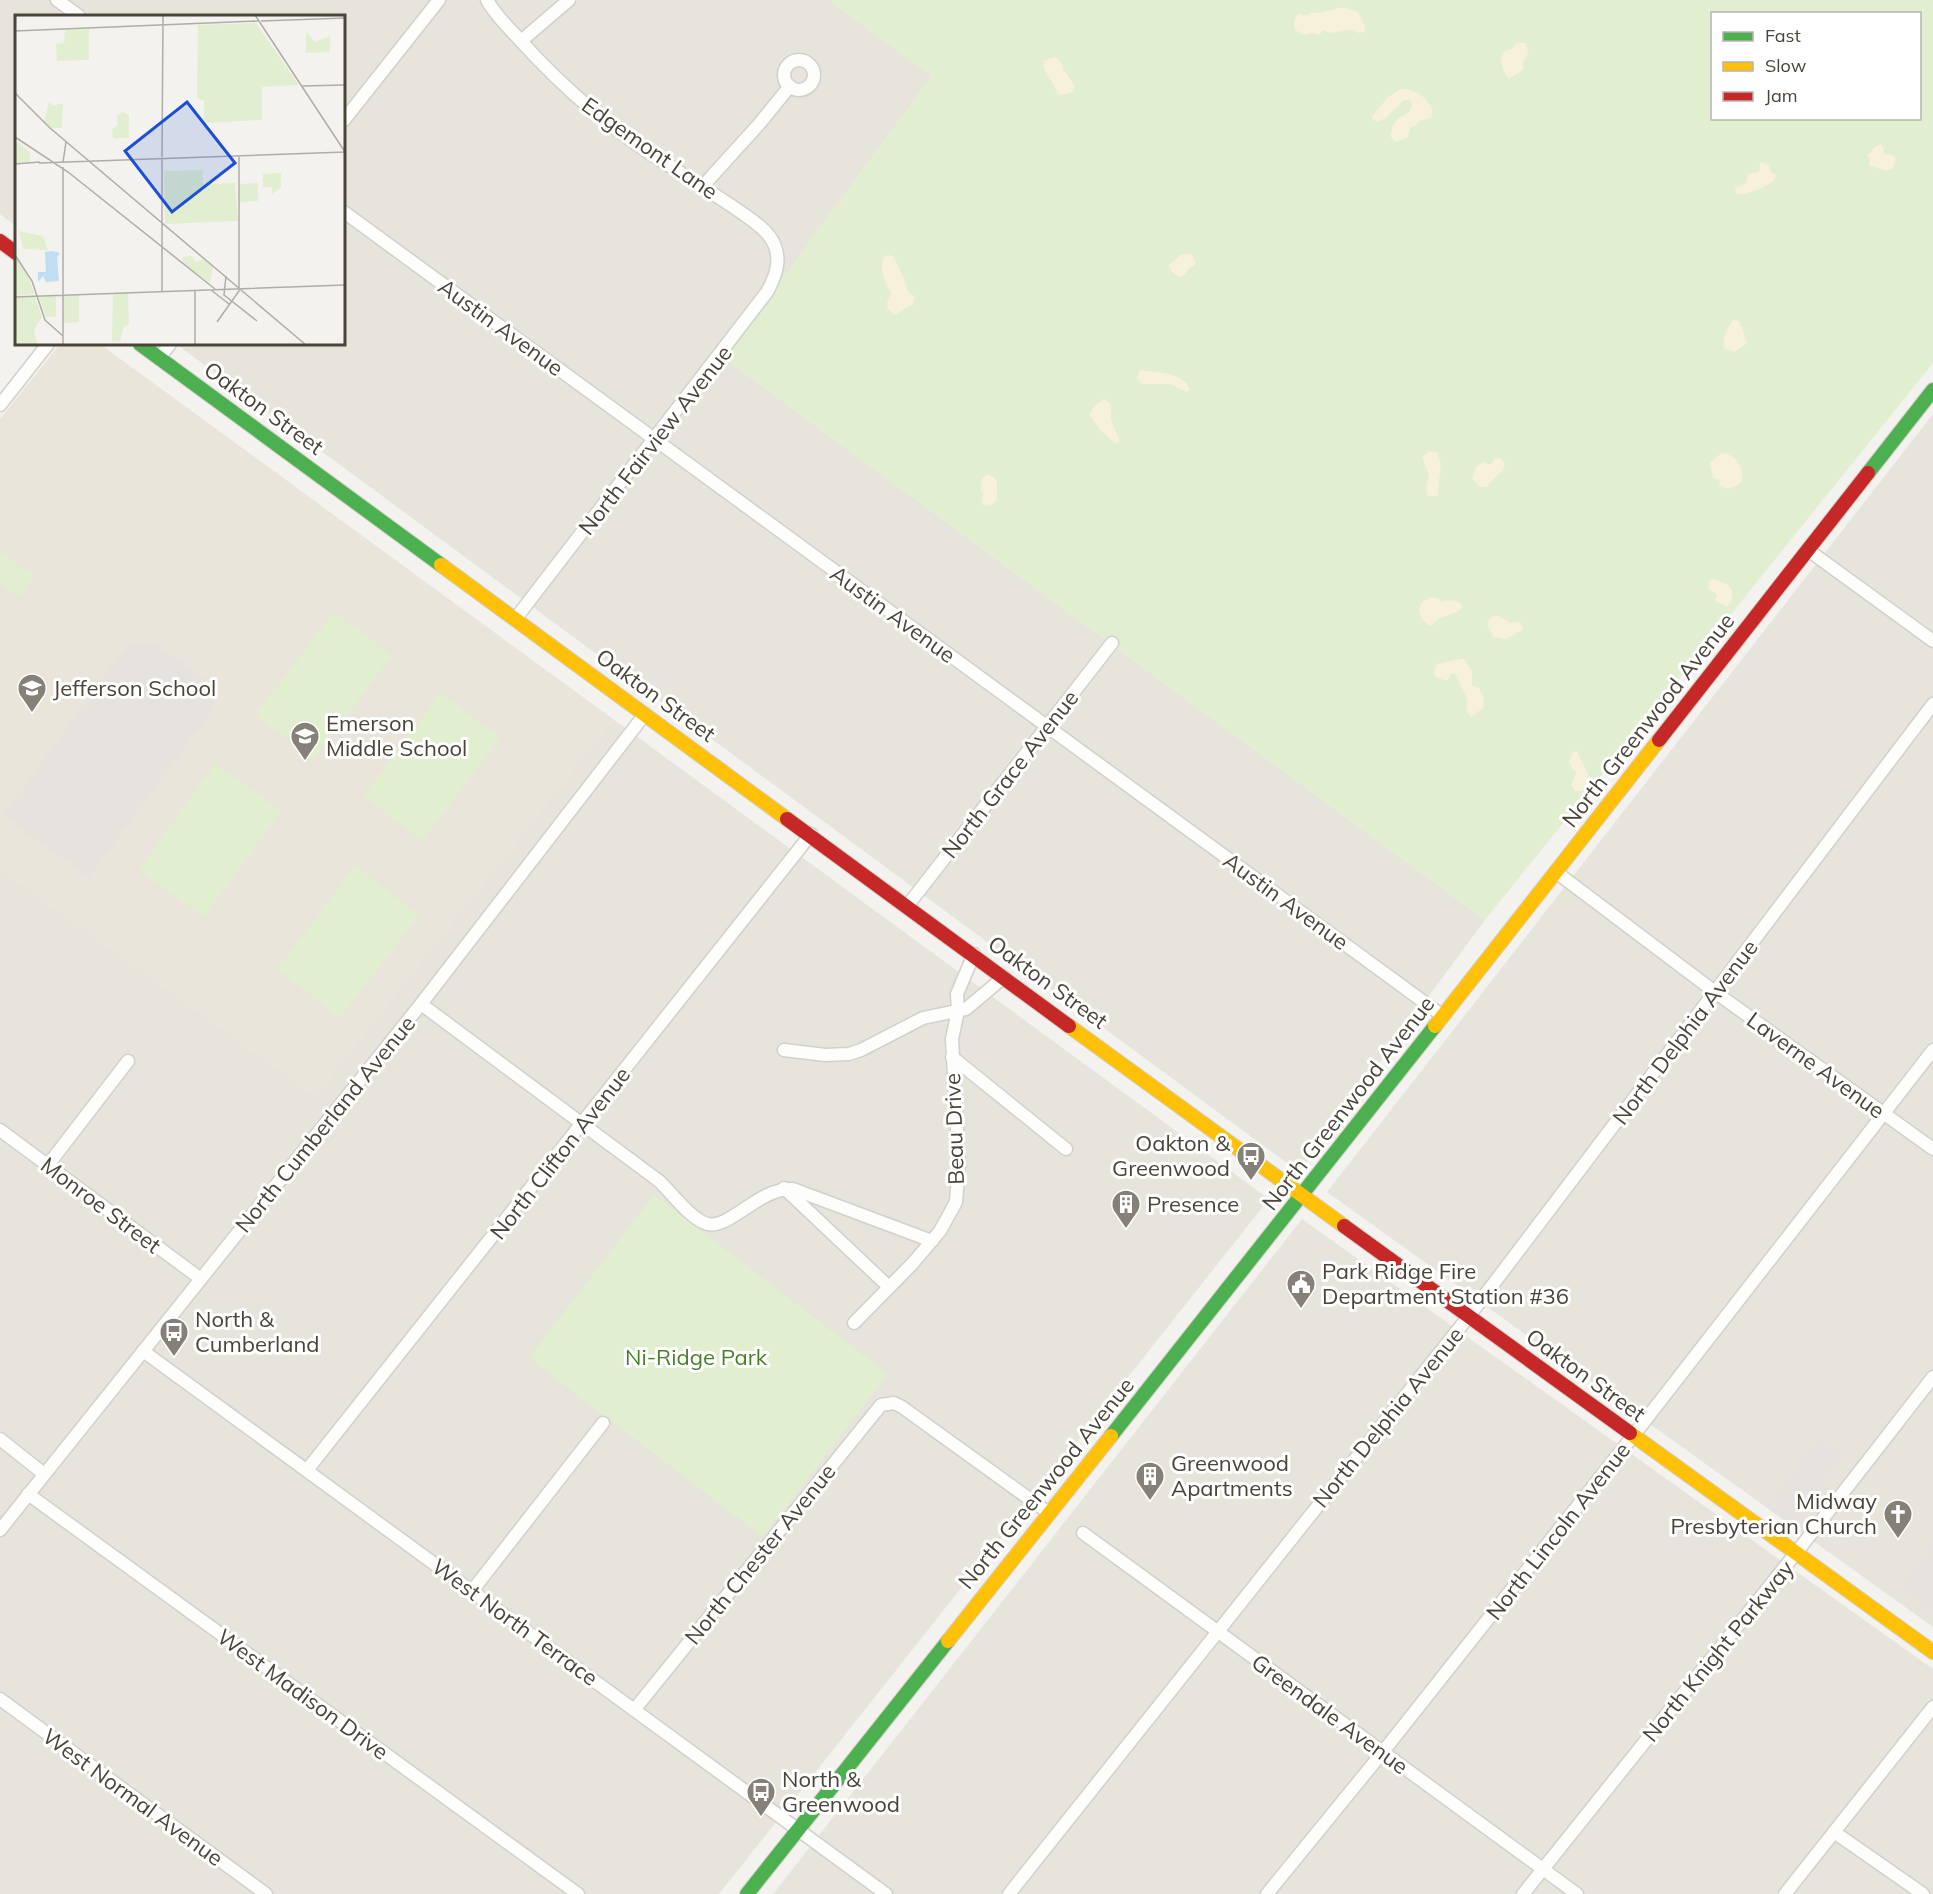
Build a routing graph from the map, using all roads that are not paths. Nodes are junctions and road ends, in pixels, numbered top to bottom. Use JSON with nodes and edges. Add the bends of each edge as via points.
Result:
{"nodes":[{"id":1,"x":57,"y":0,"type":"edge"},
{"id":2,"x":569,"y":0,"type":"edge"},
{"id":3,"x":441,"y":1,"type":"edge"},
{"id":4,"x":485,"y":1,"type":"edge"},
{"id":5,"x":78,"y":15,"type":"edge"},
{"id":6,"x":521,"y":41,"type":"junction"},
{"id":7,"x":790,"y":86,"type":"dead end"},
{"id":8,"x":345,"y":119,"type":"edge"},
{"id":9,"x":704,"y":186,"type":"junction"},
{"id":10,"x":345,"y":213,"type":"edge"},
{"id":11,"x":0,"y":241,"type":"edge"},
{"id":12,"x":15,"y":252,"type":"edge"},
{"id":13,"x":777,"y":254,"type":"joint"},
{"id":14,"x":47,"y":345,"type":"edge"},
{"id":15,"x":141,"y":345,"type":"edge"},
{"id":16,"x":169,"y":345,"type":"edge"},
{"id":17,"x":159,"y":358,"type":"junction"},
{"id":18,"x":1933,"y":390,"type":"edge"},
{"id":19,"x":0,"y":405,"type":"edge"},
{"id":20,"x":655,"y":439,"type":"junction"},
{"id":21,"x":1808,"y":550,"type":"junction"},
{"id":22,"x":516,"y":618,"type":"junction"},
{"id":23,"x":1933,"y":641,"type":"edge"},
{"id":24,"x":1112,"y":643,"type":"dead end"},
{"id":25,"x":1933,"y":704,"type":"edge"},
{"id":26,"x":645,"y":714,"type":"junction"},
{"id":27,"x":1047,"y":728,"type":"junction"},
{"id":28,"x":811,"y":834,"type":"junction"},
{"id":29,"x":1556,"y":872,"type":"junction"},
{"id":30,"x":908,"y":905,"type":"junction"},
{"id":31,"x":974,"y":954,"type":"junction"},
{"id":32,"x":1004,"y":976,"type":"junction"},
{"id":33,"x":1715,"y":992,"type":"junction"},
{"id":34,"x":421,"y":1004,"type":"junction"},
{"id":35,"x":958,"y":1011,"type":"junction"},
{"id":36,"x":1443,"y":1016,"type":"junction"},
{"id":37,"x":784,"y":1050,"type":"dead end"},
{"id":38,"x":1933,"y":1050,"type":"edge"},
{"id":39,"x":952,"y":1057,"type":"junction"},
{"id":40,"x":128,"y":1061,"type":"dead end"},
{"id":41,"x":1884,"y":1113,"type":"junction"},
{"id":42,"x":583,"y":1124,"type":"junction"},
{"id":43,"x":0,"y":1130,"type":"edge"},
{"id":44,"x":1066,"y":1149,"type":"dead end"},
{"id":45,"x":1933,"y":1149,"type":"edge"},
{"id":46,"x":48,"y":1166,"type":"junction"},
{"id":47,"x":784,"y":1188,"type":"junction"},
{"id":48,"x":1302,"y":1196,"type":"junction"},
{"id":49,"x":932,"y":1240,"type":"junction"},
{"id":50,"x":201,"y":1279,"type":"junction"},
{"id":51,"x":889,"y":1287,"type":"junction"},
{"id":52,"x":1469,"y":1316,"type":"junction"},
{"id":53,"x":854,"y":1323,"type":"dead end"},
{"id":54,"x":143,"y":1351,"type":"junction"},
{"id":55,"x":1933,"y":1377,"type":"edge"},
{"id":56,"x":603,"y":1423,"type":"dead end"},
{"id":57,"x":1633,"y":1436,"type":"junction"},
{"id":58,"x":0,"y":1439,"type":"edge"},
{"id":59,"x":307,"y":1470,"type":"junction"},
{"id":60,"x":44,"y":1474,"type":"junction"},
{"id":61,"x":28,"y":1494,"type":"junction"},
{"id":62,"x":1049,"y":1513,"type":"junction"},
{"id":63,"x":0,"y":1530,"type":"edge"},
{"id":64,"x":1083,"y":1533,"type":"dead end"},
{"id":65,"x":1796,"y":1553,"type":"junction"},
{"id":66,"x":472,"y":1591,"type":"junction"},
{"id":67,"x":1217,"y":1632,"type":"junction"},
{"id":68,"x":1933,"y":1652,"type":"edge"},
{"id":69,"x":0,"y":1699,"type":"edge"},
{"id":70,"x":1933,"y":1707,"type":"edge"},
{"id":71,"x":634,"y":1710,"type":"junction"},
{"id":72,"x":1382,"y":1753,"type":"junction"},
{"id":73,"x":798,"y":1830,"type":"junction"},
{"id":74,"x":1834,"y":1832,"type":"junction"},
{"id":75,"x":1543,"y":1869,"type":"junction"},
{"id":76,"x":266,"y":1894,"type":"edge"},
{"id":77,"x":578,"y":1894,"type":"edge"},
{"id":78,"x":747,"y":1894,"type":"edge"},
{"id":79,"x":886,"y":1894,"type":"edge"},
{"id":80,"x":1009,"y":1894,"type":"edge"},
{"id":81,"x":1267,"y":1894,"type":"edge"},
{"id":82,"x":1523,"y":1894,"type":"edge"},
{"id":83,"x":1577,"y":1894,"type":"edge"},
{"id":84,"x":1785,"y":1894,"type":"edge"},
{"id":85,"x":1923,"y":1894,"type":"edge"}],
"edges":[{"from":1,"to":5,"type":"street"},
{"from":2,"to":6,"type":"street"},
{"from":3,"to":8,"type":"street"},
{"from":4,"to":6,"type":"street","name":"Edgemont Lane"},
{"from":6,"to":9,"type":"street","name":"Edgemont Lane","via":[[594,112],[647,152]]},
{"from":7,"to":9,"type":"street"},
{"from":9,"to":13,"type":"street","name":"Edgemont Lane","via":[[768,234]]},
{"from":10,"to":20,"type":"street","name":"Austin Avenue"},
{"from":11,"to":12,"type":"main road"},
{"from":13,"to":20,"type":"street","name":"North Fairview Avenue","via":[[778,268],[767,292]]},
{"from":14,"to":19,"type":"street"},
{"from":15,"to":17,"type":"main road","name":"Oakton Street"},
{"from":16,"to":17,"type":"street"},
{"from":17,"to":22,"type":"main road","name":"Oakton Street"},
{"from":18,"to":21,"type":"main road","name":"North Greenwood Avenue"},
{"from":20,"to":22,"type":"street","name":"North Fairview Avenue"},
{"from":20,"to":27,"type":"street","name":"Austin Avenue"},
{"from":21,"to":23,"type":"street"},
{"from":21,"to":29,"type":"main road","name":"North Greenwood Avenue"},
{"from":22,"to":26,"type":"main road","name":"Oakton Street"},
{"from":24,"to":27,"type":"street","name":"North Grace Avenue"},
{"from":25,"to":33,"type":"street","name":"North Delphia Avenue"},
{"from":26,"to":28,"type":"main road","name":"Oakton Street"},
{"from":26,"to":34,"type":"street","name":"North Cumberland Avenue"},
{"from":27,"to":30,"type":"street","name":"North Grace Avenue"},
{"from":27,"to":36,"type":"street","name":"Austin Avenue"},
{"from":28,"to":30,"type":"main road","name":"Oakton Street"},
{"from":28,"to":42,"type":"street","name":"North Clifton Avenue"},
{"from":29,"to":33,"type":"street","name":"Laverne Avenue"},
{"from":29,"to":36,"type":"main road","name":"North Greenwood Avenue"},
{"from":30,"to":31,"type":"main road","name":"Oakton Street"},
{"from":31,"to":32,"type":"main road","name":"Oakton Street"},
{"from":31,"to":35,"type":"street","name":"Beau Drive","via":[[957,994]]},
{"from":32,"to":35,"type":"street","via":[[966,1009]]},
{"from":32,"to":48,"type":"main road","name":"Oakton Street"},
{"from":33,"to":41,"type":"street","name":"Laverne Avenue"},
{"from":33,"to":52,"type":"street","name":"North Delphia Avenue"},
{"from":34,"to":42,"type":"street"},
{"from":34,"to":50,"type":"street","name":"North Cumberland Avenue"},
{"from":35,"to":37,"type":"street","via":[[923,1018],[849,1054]]},
{"from":35,"to":39,"type":"street","name":"Beau Drive"},
{"from":36,"to":48,"type":"main road","name":"North Greenwood Avenue"},
{"from":38,"to":41,"type":"street","name":"North Lincoln Avenue"},
{"from":39,"to":44,"type":"street"},
{"from":39,"to":49,"type":"street","name":"Beau Drive","via":[[958,1185],[956,1202]]},
{"from":40,"to":46,"type":"street"},
{"from":41,"to":45,"type":"street","name":"Laverne Avenue"},
{"from":41,"to":57,"type":"street","name":"North Lincoln Avenue"},
{"from":42,"to":47,"type":"street","via":[[708,1224],[718,1224],[770,1192]]},
{"from":42,"to":59,"type":"street","name":"North Clifton Avenue"},
{"from":43,"to":46,"type":"street","name":"Monroe Street"},
{"from":46,"to":50,"type":"street","name":"Monroe Street"},
{"from":47,"to":49,"type":"street"},
{"from":47,"to":51,"type":"street"},
{"from":48,"to":52,"type":"main road","name":"Oakton Street"},
{"from":48,"to":62,"type":"main road","name":"North Greenwood Avenue"},
{"from":49,"to":51,"type":"street","name":"Beau Drive"},
{"from":50,"to":54,"type":"street","name":"North Cumberland Avenue"},
{"from":51,"to":53,"type":"street","name":"Beau Drive"},
{"from":52,"to":57,"type":"main road","name":"Oakton Street"},
{"from":52,"to":67,"type":"street","name":"North Delphia Avenue"},
{"from":54,"to":59,"type":"street","name":"West North Terrace"},
{"from":54,"to":60,"type":"street","name":"North Cumberland Avenue"},
{"from":55,"to":65,"type":"street","name":"North Knight Parkway"},
{"from":56,"to":66,"type":"street"},
{"from":57,"to":65,"type":"main road","name":"Oakton Street"},
{"from":57,"to":72,"type":"street","name":"North Lincoln Avenue"},
{"from":58,"to":60,"type":"street"},
{"from":59,"to":66,"type":"street","name":"West North Terrace"},
{"from":60,"to":61,"type":"street","name":"North Cumberland Avenue"},
{"from":61,"to":63,"type":"street","name":"North Cumberland Avenue"},
{"from":61,"to":77,"type":"street","name":"West Madison Drive"},
{"from":62,"to":71,"type":"street","name":"North Chester Avenue","via":[[902,1407],[881,1405]]},
{"from":62,"to":73,"type":"main road","name":"North Greenwood Avenue"},
{"from":64,"to":67,"type":"street","name":"Greendale Avenue"},
{"from":65,"to":68,"type":"main road","name":"Oakton Street"},
{"from":65,"to":75,"type":"street","name":"North Knight Parkway"},
{"from":66,"to":71,"type":"street","name":"West North Terrace"},
{"from":67,"to":72,"type":"street","name":"Greendale Avenue"},
{"from":67,"to":80,"type":"street","name":"North Delphia Avenue"},
{"from":69,"to":76,"type":"street","name":"West Normal Avenue"},
{"from":70,"to":74,"type":"street"},
{"from":71,"to":73,"type":"street","name":"West North Terrace"},
{"from":72,"to":75,"type":"street","name":"Greendale Avenue"},
{"from":72,"to":81,"type":"street","name":"North Lincoln Avenue"},
{"from":73,"to":78,"type":"main road","name":"North Greenwood Avenue"},
{"from":73,"to":79,"type":"street","name":"West North Terrace"},
{"from":74,"to":84,"type":"street"},
{"from":74,"to":85,"type":"street"},
{"from":75,"to":82,"type":"street","name":"North Knight Parkway"},
{"from":75,"to":83,"type":"street","name":"Greendale Avenue"}]}
